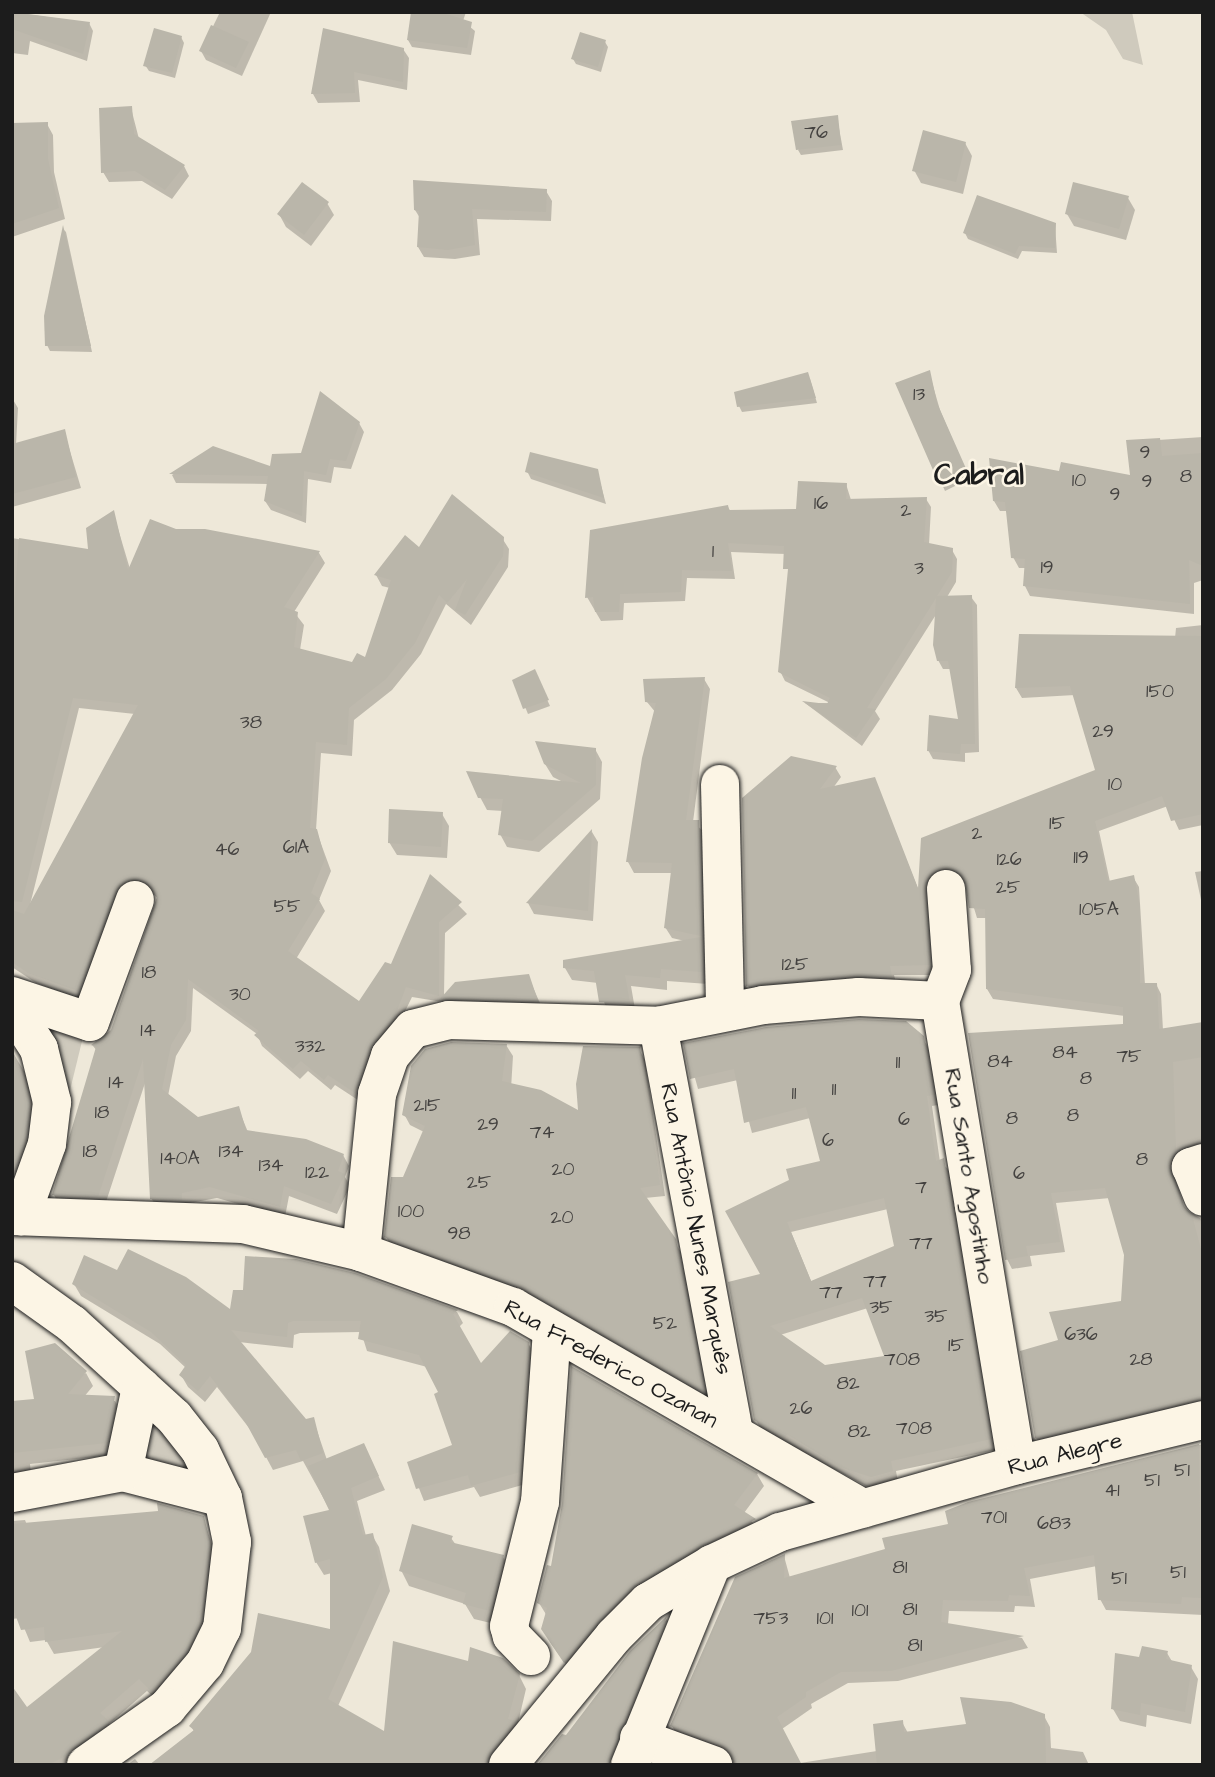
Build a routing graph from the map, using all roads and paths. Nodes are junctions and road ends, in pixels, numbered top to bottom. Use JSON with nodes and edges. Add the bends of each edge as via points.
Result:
{"nodes":[{"id":1,"x":720,"y":784,"type":"dead end"},
{"id":2,"x":946,"y":889,"type":"dead end"},
{"id":3,"x":135,"y":900,"type":"dead end"},
{"id":4,"x":12,"y":996,"type":"edge"},
{"id":5,"x":940,"y":1001,"type":"junction"},
{"id":6,"x":12,"y":1007,"type":"edge"},
{"id":7,"x":725,"y":1012,"type":"junction"},
{"id":8,"x":658,"y":1026,"type":"junction"},
{"id":9,"x":17,"y":1216,"type":"edge"},
{"id":10,"x":361,"y":1252,"type":"junction"},
{"id":11,"x":12,"y":1281,"type":"edge"},
{"id":12,"x":552,"y":1330,"type":"junction"},
{"id":13,"x":141,"y":1387,"type":"junction"},
{"id":14,"x":1203,"y":1420,"type":"edge"},
{"id":15,"x":734,"y":1432,"type":"junction"},
{"id":16,"x":1017,"y":1465,"type":"junction"},
{"id":17,"x":123,"y":1472,"type":"junction"},
{"id":18,"x":12,"y":1493,"type":"edge"},
{"id":19,"x":223,"y":1498,"type":"junction"},
{"id":20,"x":863,"y":1508,"type":"junction"},
{"id":21,"x":712,"y":1564,"type":"junction"},
{"id":22,"x":531,"y":1656,"type":"dead end"},
{"id":23,"x":634,"y":1751,"type":"edge"},
{"id":24,"x":86,"y":1765,"type":"edge"},
{"id":25,"x":508,"y":1765,"type":"edge"},
{"id":26,"x":713,"y":1765,"type":"edge"}],
"edges":[{"from":1,"to":7,"type":"street"},
{"from":2,"to":5,"type":"street","name":"Rua Santo Agostinho","via":[[952,970]]},
{"from":3,"to":4,"type":"street","via":[[90,1022]]},
{"from":5,"to":7,"type":"street","via":[[859,997]]},
{"from":5,"to":16,"type":"street","name":"Rua Santo Agostinho"},
{"from":6,"to":9,"type":"street","via":[[39,1049],[52,1102],[47,1144]]},
{"from":7,"to":8,"type":"street"},
{"from":8,"to":10,"type":"street","via":[[449,1020],[413,1029],[390,1056],[377,1094]]},
{"from":8,"to":15,"type":"street","name":"Rua Antônio Nunes Marquês"},
{"from":9,"to":10,"type":"street","name":"Rua Frederico Ozanan","via":[[243,1224]]},
{"from":10,"to":12,"type":"street","name":"Rua Frederico Ozanan","via":[[513,1307]]},
{"from":11,"to":13,"type":"street","via":[[72,1324]]},
{"from":12,"to":15,"type":"street","name":"Rua Frederico Ozanan"},
{"from":12,"to":22,"type":"street","via":[[540,1502],[509,1626]]},
{"from":13,"to":17,"type":"street"},
{"from":13,"to":19,"type":"street","via":[[200,1450]]},
{"from":14,"to":16,"type":"street","name":"Rua Alegre"},
{"from":15,"to":20,"type":"street","name":"Rua Frederico Ozanan"},
{"from":16,"to":20,"type":"street","name":"Rua Alegre"},
{"from":17,"to":18,"type":"street"},
{"from":17,"to":19,"type":"street"},
{"from":19,"to":24,"type":"street","via":[[232,1542],[227,1589],[222,1628],[205,1663],[167,1708]]},
{"from":20,"to":21,"type":"street","name":"Rua Alegre","via":[[780,1532]]},
{"from":21,"to":23,"type":"street"},
{"from":21,"to":25,"type":"street","name":"Rua Alegre","via":[[648,1602]]},
{"from":23,"to":26,"type":"street"}]}
